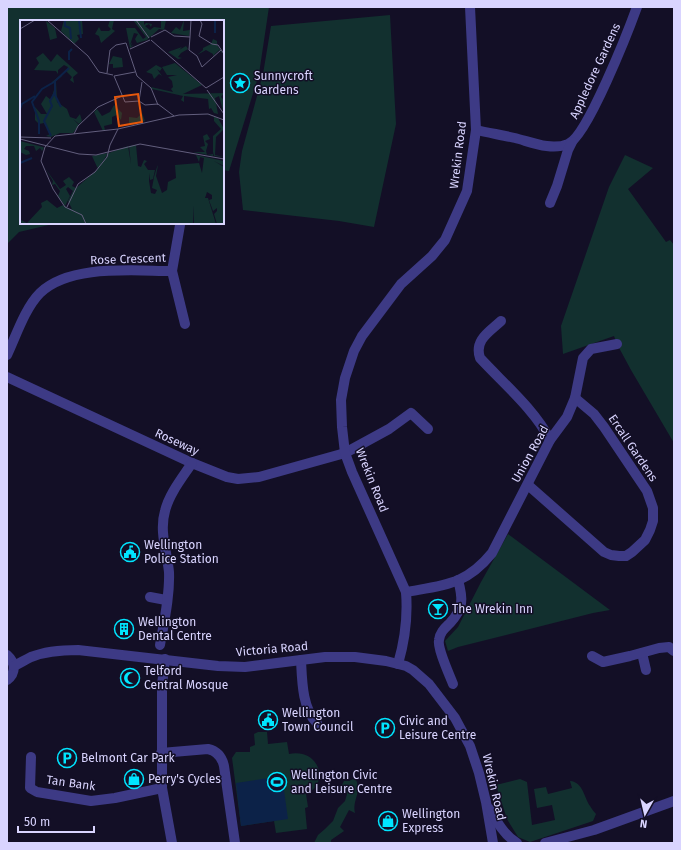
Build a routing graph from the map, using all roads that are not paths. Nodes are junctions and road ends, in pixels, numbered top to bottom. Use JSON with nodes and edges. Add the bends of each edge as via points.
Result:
{"nodes":[{"id":1,"x":470,"y":7,"type":"edge"},
{"id":2,"x":638,"y":7,"type":"edge"},
{"id":3,"x":476,"y":130,"type":"junction"},
{"id":4,"x":572,"y":142,"type":"junction"},
{"id":5,"x":550,"y":203,"type":"dead end"},
{"id":6,"x":180,"y":225,"type":"dead end"},
{"id":7,"x":172,"y":271,"type":"junction"},
{"id":8,"x":501,"y":321,"type":"dead end"},
{"id":9,"x":185,"y":324,"type":"dead end"},
{"id":10,"x":617,"y":344,"type":"dead end"},
{"id":11,"x":7,"y":355,"type":"edge"},
{"id":12,"x":7,"y":377,"type":"edge"},
{"id":13,"x":575,"y":398,"type":"junction"},
{"id":14,"x":428,"y":429,"type":"dead end"},
{"id":15,"x":550,"y":440,"type":"junction"},
{"id":16,"x":345,"y":453,"type":"junction"},
{"id":17,"x":192,"y":463,"type":"junction"},
{"id":18,"x":528,"y":485,"type":"junction"},
{"id":19,"x":458,"y":580,"type":"junction"},
{"id":20,"x":406,"y":592,"type":"junction"},
{"id":21,"x":150,"y":597,"type":"dead end"},
{"id":22,"x":166,"y":600,"type":"junction"},
{"id":23,"x":160,"y":645,"type":"dead end"},
{"id":24,"x":674,"y":651,"type":"edge"},
{"id":25,"x":642,"y":653,"type":"junction"},
{"id":26,"x":592,"y":656,"type":"dead end"},
{"id":27,"x":165,"y":659,"type":"junction"},
{"id":28,"x":11,"y":660,"type":"edge"},
{"id":29,"x":301,"y":660,"type":"junction"},
{"id":30,"x":398,"y":664,"type":"junction"},
{"id":31,"x":646,"y":670,"type":"dead end"},
{"id":32,"x":7,"y":680,"type":"edge"},
{"id":33,"x":453,"y":684,"type":"dead end"},
{"id":34,"x":317,"y":722,"type":"dead end"},
{"id":35,"x":161,"y":753,"type":"junction"},
{"id":36,"x":31,"y":757,"type":"dead end"},
{"id":37,"x":162,"y":788,"type":"junction"},
{"id":38,"x":674,"y":801,"type":"edge"},
{"id":39,"x":486,"y":802,"type":"junction"},
{"id":40,"x":172,"y":843,"type":"edge"},
{"id":41,"x":235,"y":843,"type":"edge"},
{"id":42,"x":493,"y":843,"type":"edge"},
{"id":43,"x":517,"y":843,"type":"edge"},
{"id":44,"x":546,"y":843,"type":"edge"}],
"edges":[{"from":1,"to":3,"type":"street","name":"Wrekin Road"},
{"from":2,"to":4,"type":"street","name":"Appledore Gardens","via":[[596,103],[580,133]]},
{"from":3,"to":4,"type":"street","via":[[539,145],[561,146]]},
{"from":3,"to":16,"type":"street","name":"Wrekin Road","via":[[467,191],[445,240],[432,256],[401,284],[362,336],[354,351],[341,400]]},
{"from":4,"to":5,"type":"street","name":"Appledore Gardens"},
{"from":6,"to":7,"type":"street","name":"Rose Crescent"},
{"from":7,"to":9,"type":"street","name":"Rose Crescent"},
{"from":7,"to":11,"type":"street","name":"Rose Crescent","via":[[99,272],[67,277],[53,283],[30,306]]},
{"from":8,"to":15,"type":"street","via":[[480,340],[480,358],[534,415]]},
{"from":10,"to":13,"type":"street","name":"Union Road","via":[[591,349],[584,358]]},
{"from":12,"to":17,"type":"street","name":"Roseway"},
{"from":13,"to":15,"type":"street","name":"Union Road"},
{"from":13,"to":18,"type":"street","name":"Ercall Gardens","via":[[594,414],[646,491],[653,508],[653,521],[645,540],[626,556],[604,552]]},
{"from":14,"to":16,"type":"street","name":"Roseway","via":[[411,413]]},
{"from":15,"to":18,"type":"street","name":"Union Road"},
{"from":16,"to":17,"type":"street","name":"Roseway","via":[[245,479],[228,477]]},
{"from":16,"to":20,"type":"street","name":"Wrekin Road"},
{"from":17,"to":22,"type":"street","via":[[164,513],[163,534],[169,572]]},
{"from":18,"to":19,"type":"street","name":"Union Road","via":[[492,553],[482,566]]},
{"from":19,"to":20,"type":"street","name":"Union Road","via":[[448,585]]},
{"from":19,"to":33,"type":"street","via":[[463,596],[460,608],[441,632],[438,642]]},
{"from":20,"to":30,"type":"street","name":"Wrekin Road","via":[[406,629]]},
{"from":21,"to":22,"type":"street"},
{"from":22,"to":23,"type":"street"},
{"from":24,"to":25,"type":"street","via":[[669,647]]},
{"from":25,"to":26,"type":"street","via":[[603,662]]},
{"from":25,"to":31,"type":"street"},
{"from":27,"to":28,"type":"street","name":"Victoria Road","via":[[78,650]]},
{"from":27,"to":29,"type":"street","name":"Victoria Road","via":[[245,667]]},
{"from":27,"to":35,"type":"street"},
{"from":28,"to":32,"type":"street","name":"Victoria Road","via":[[12,676]]},
{"from":29,"to":30,"type":"street","name":"Victoria Road","via":[[355,657]]},
{"from":29,"to":34,"type":"street","via":[[306,700],[312,718]]},
{"from":30,"to":39,"type":"street","name":"Wrekin Road","via":[[413,670],[429,684],[456,718],[470,746]]},
{"from":35,"to":37,"type":"street"},
{"from":35,"to":41,"type":"street","via":[[208,749],[221,757]]},
{"from":36,"to":37,"type":"street","name":"Tan Bank","via":[[30,788],[37,792],[91,801]]},
{"from":37,"to":40,"type":"street"},
{"from":38,"to":44,"type":"street","via":[[594,830]]},
{"from":39,"to":42,"type":"street","name":"Wrekin Road"},
{"from":39,"to":43,"type":"street","via":[[501,829]]}]}
